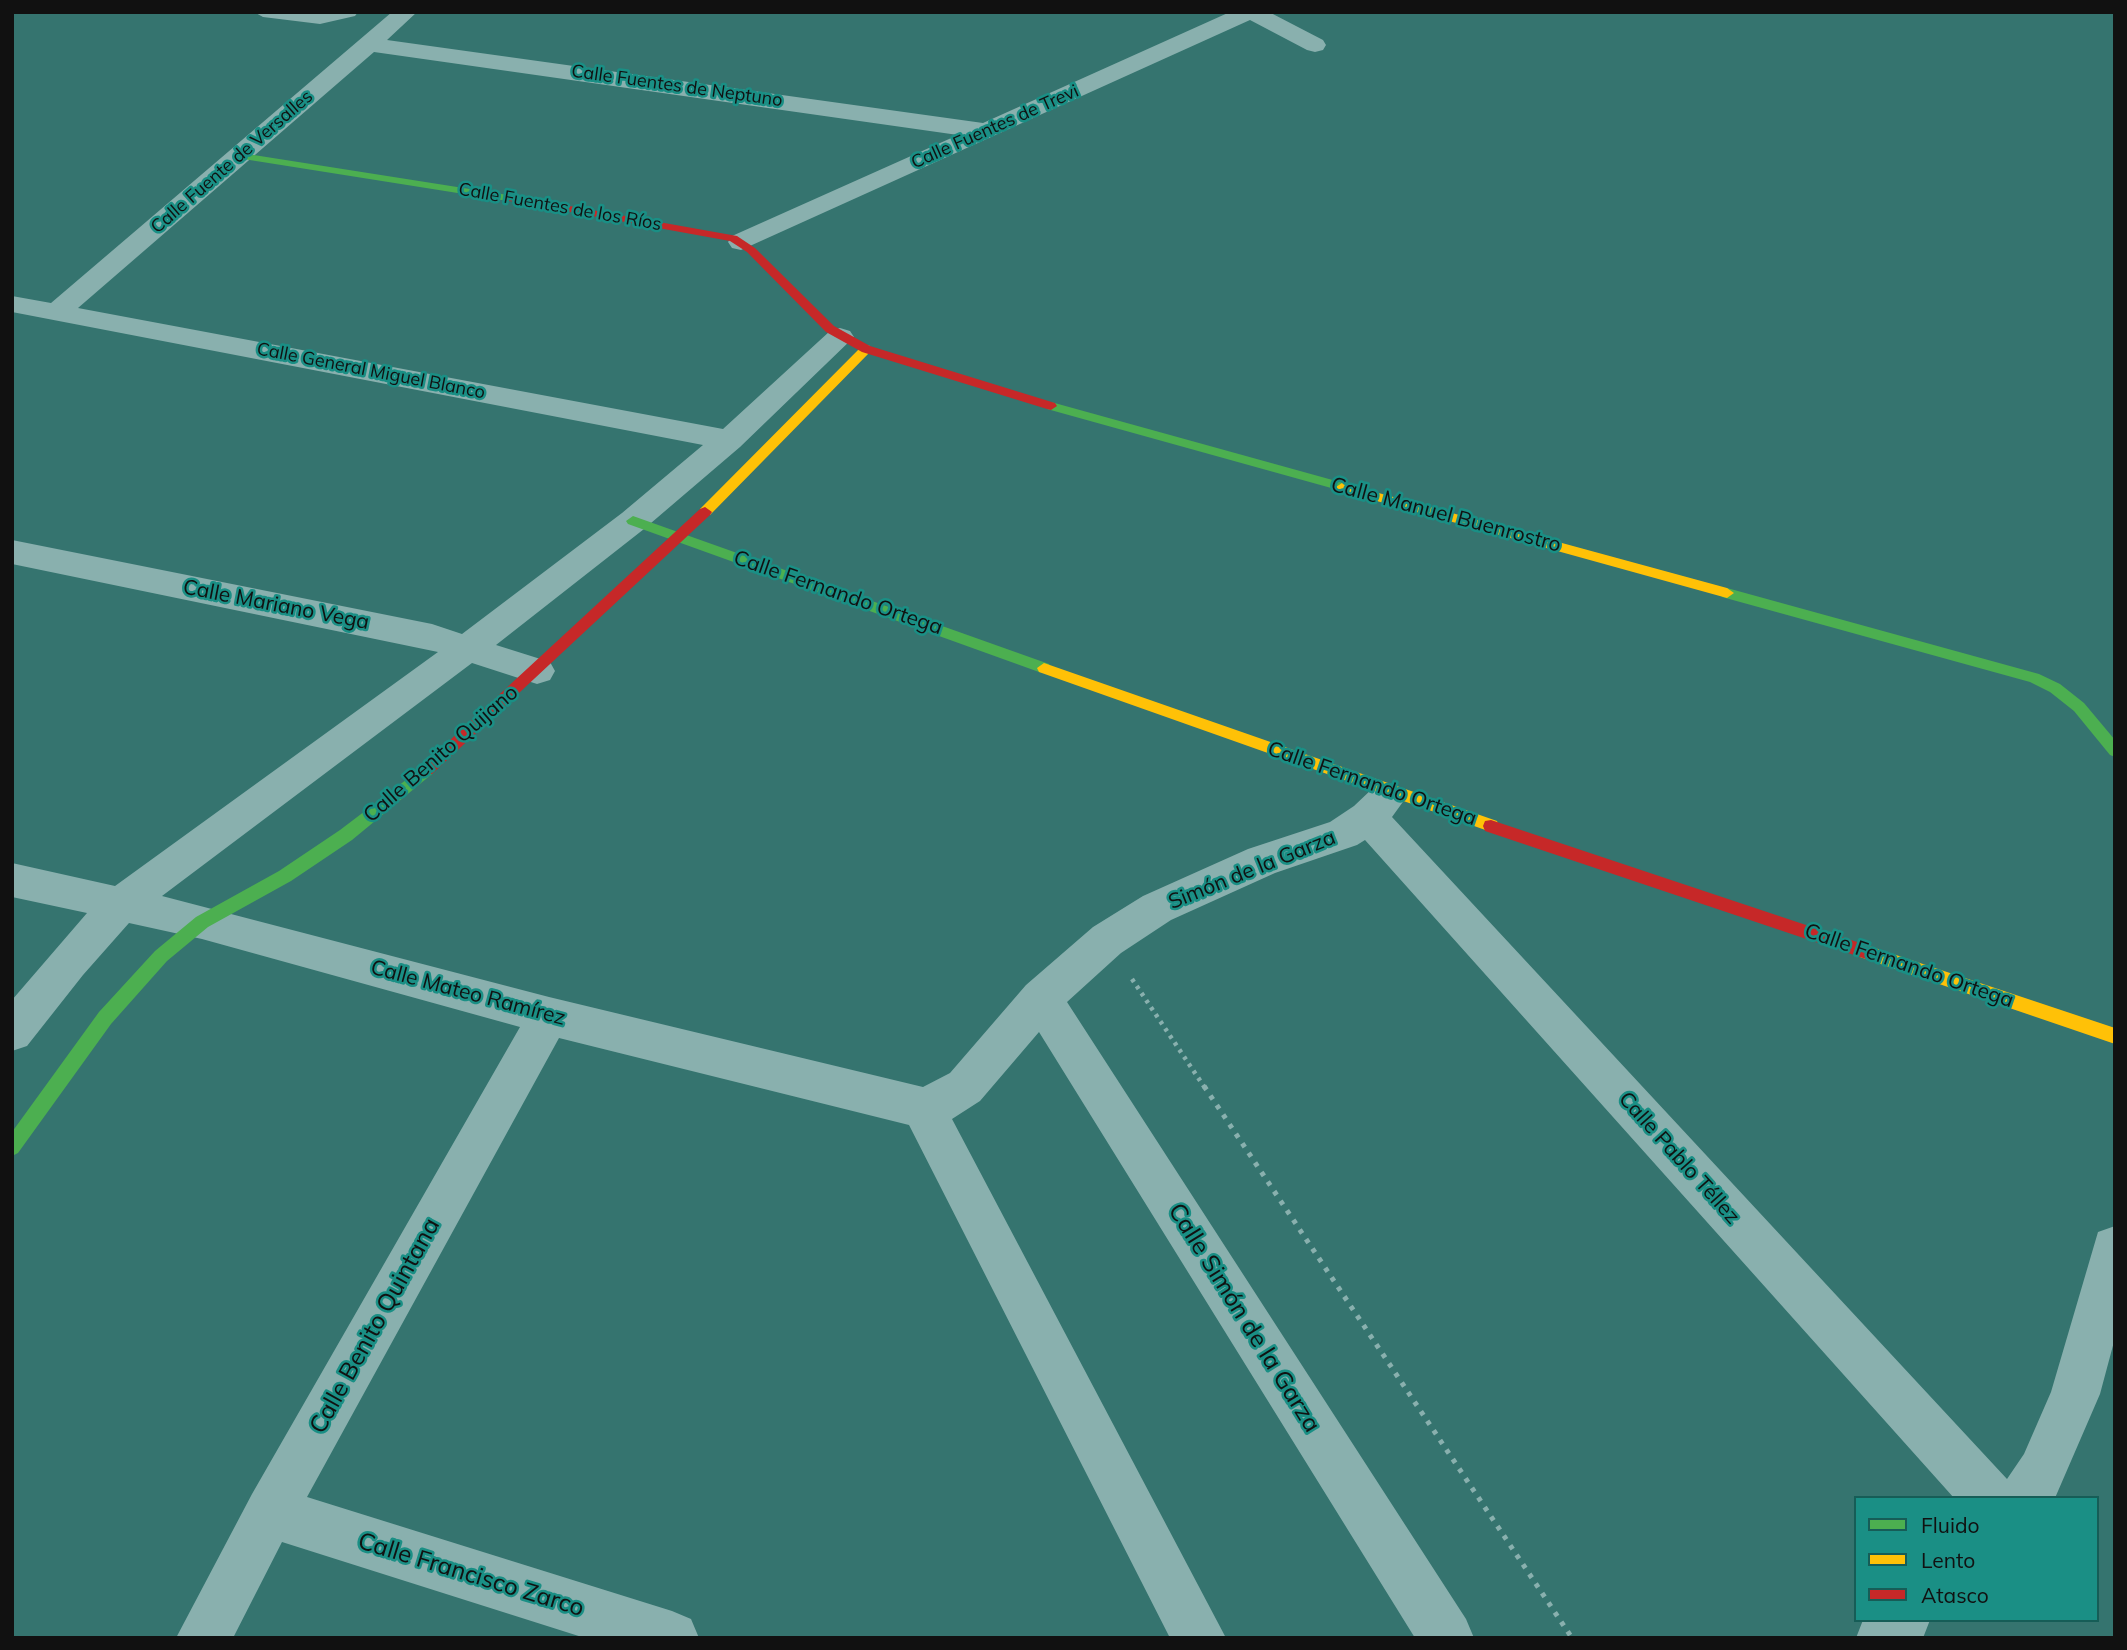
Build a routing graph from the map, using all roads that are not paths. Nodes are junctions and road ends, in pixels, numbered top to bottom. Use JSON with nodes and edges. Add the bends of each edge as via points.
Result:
{"nodes":[{"id":1,"x":263,"y":12,"type":"edge"},
{"id":2,"x":349,"y":12,"type":"edge"},
{"id":3,"x":406,"y":12,"type":"edge"},
{"id":4,"x":1250,"y":12,"type":"edge"},
{"id":5,"x":369,"y":44,"type":"junction"},
{"id":6,"x":1315,"y":45,"type":"dead end"},
{"id":7,"x":985,"y":131,"type":"junction"},
{"id":8,"x":241,"y":156,"type":"junction"},
{"id":9,"x":741,"y":242,"type":"junction"},
{"id":10,"x":12,"y":304,"type":"edge"},
{"id":11,"x":58,"y":311,"type":"junction"},
{"id":12,"x":853,"y":343,"type":"junction"},
{"id":13,"x":729,"y":440,"type":"junction"},
{"id":14,"x":633,"y":521,"type":"junction"},
{"id":15,"x":680,"y":538,"type":"junction"},
{"id":16,"x":12,"y":552,"type":"edge"},
{"id":17,"x":468,"y":648,"type":"junction"},
{"id":18,"x":537,"y":671,"type":"junction"},
{"id":19,"x":2115,"y":751,"type":"edge"},
{"id":20,"x":1380,"y":805,"type":"junction"},
{"id":21,"x":12,"y":880,"type":"edge"},
{"id":22,"x":122,"y":903,"type":"junction"},
{"id":23,"x":202,"y":922,"type":"junction"},
{"id":24,"x":1041,"y":998,"type":"junction"},
{"id":25,"x":548,"y":1016,"type":"junction"},
{"id":26,"x":12,"y":1032,"type":"edge"},
{"id":27,"x":2115,"y":1036,"type":"edge"},
{"id":28,"x":923,"y":1108,"type":"junction"},
{"id":29,"x":12,"y":1147,"type":"edge"},
{"id":30,"x":2115,"y":1249,"type":"edge"},
{"id":31,"x":1987,"y":1496,"type":"edge"},
{"id":32,"x":2026,"y":1496,"type":"edge"},
{"id":33,"x":270,"y":1512,"type":"junction"},
{"id":34,"x":1901,"y":1622,"type":"edge"},
{"id":35,"x":203,"y":1638,"type":"edge"},
{"id":36,"x":672,"y":1638,"type":"edge"},
{"id":37,"x":1199,"y":1638,"type":"edge"},
{"id":38,"x":1447,"y":1638,"type":"edge"},
{"id":39,"x":1883,"y":1638,"type":"edge"}],
"edges":[{"from":1,"to":2,"type":"lane","via":[[320,19]]},
{"from":3,"to":5,"type":"street","name":"Calle Fuente de Versalles"},
{"from":4,"to":6,"type":"street"},
{"from":4,"to":7,"type":"street","name":"Calle Fuentes de Trevi"},
{"from":5,"to":7,"type":"street","name":"Calle Fuentes de Neptuno"},
{"from":5,"to":8,"type":"street","name":"Calle Fuente de Versalles"},
{"from":7,"to":9,"type":"street","name":"Calle Fuentes de Trevi"},
{"from":8,"to":9,"type":"street","name":"Calle Fuentes de los Ríos","via":[[478,192]]},
{"from":8,"to":11,"type":"street","name":"Calle Fuente de Versalles"},
{"from":9,"to":12,"type":"street","name":"Calle Fuentes de los Ríos"},
{"from":10,"to":11,"type":"street","name":"Calle General Miguel Blanco"},
{"from":11,"to":13,"type":"street","name":"Calle General Miguel Blanco"},
{"from":12,"to":13,"type":"street"},
{"from":12,"to":15,"type":"street","name":"Calle Benito Quijano"},
{"from":12,"to":19,"type":"street","name":"Calle Manuel Buenrostro","via":[[1056,408],[2034,677],[2080,707]]},
{"from":13,"to":14,"type":"street"},
{"from":14,"to":15,"type":"street","name":"Calle Fernando Ortega"},
{"from":14,"to":17,"type":"street"},
{"from":15,"to":18,"type":"street","name":"Calle Benito Quijano"},
{"from":15,"to":20,"type":"street","name":"Calle Fernando Ortega"},
{"from":16,"to":17,"type":"street","name":"Calle Mariano Vega"},
{"from":17,"to":18,"type":"street","name":"Calle Mariano Vega"},
{"from":17,"to":22,"type":"street"},
{"from":18,"to":23,"type":"street","name":"Calle Benito Quijano","via":[[408,787],[346,835],[285,876]]},
{"from":20,"to":24,"type":"street","name":"Simón de la Garza","via":[[1343,834],[1262,861],[1157,908],[1107,940]]},
{"from":20,"to":27,"type":"street","name":"Calle Fernando Ortega"},
{"from":20,"to":31,"type":"street","name":"Calle Pablo Téllez"},
{"from":21,"to":22,"type":"street","name":"Calle Mateo Ramírez"},
{"from":22,"to":23,"type":"street","name":"Calle Mateo Ramírez"},
{"from":22,"to":26,"type":"street"},
{"from":23,"to":25,"type":"street","name":"Calle Mateo Ramírez"},
{"from":23,"to":29,"type":"street","name":"Calle Benito Quijano","via":[[161,956],[105,1018]]},
{"from":24,"to":28,"type":"street","name":"Simón de la Garza","via":[[965,1087]]},
{"from":24,"to":38,"type":"street","name":"Calle Simón de la Garza"},
{"from":25,"to":28,"type":"street","name":"Calle Mateo Ramírez"},
{"from":25,"to":33,"type":"street","name":"Calle Benito Quintana"},
{"from":28,"to":37,"type":"street"},
{"from":30,"to":32,"type":"street","via":[[2075,1394],[2042,1472]]},
{"from":33,"to":35,"type":"street","name":"Calle Benito Quintana"},
{"from":33,"to":36,"type":"street","name":"Calle Francisco Zarco"},
{"from":34,"to":39,"type":"street"}]}
